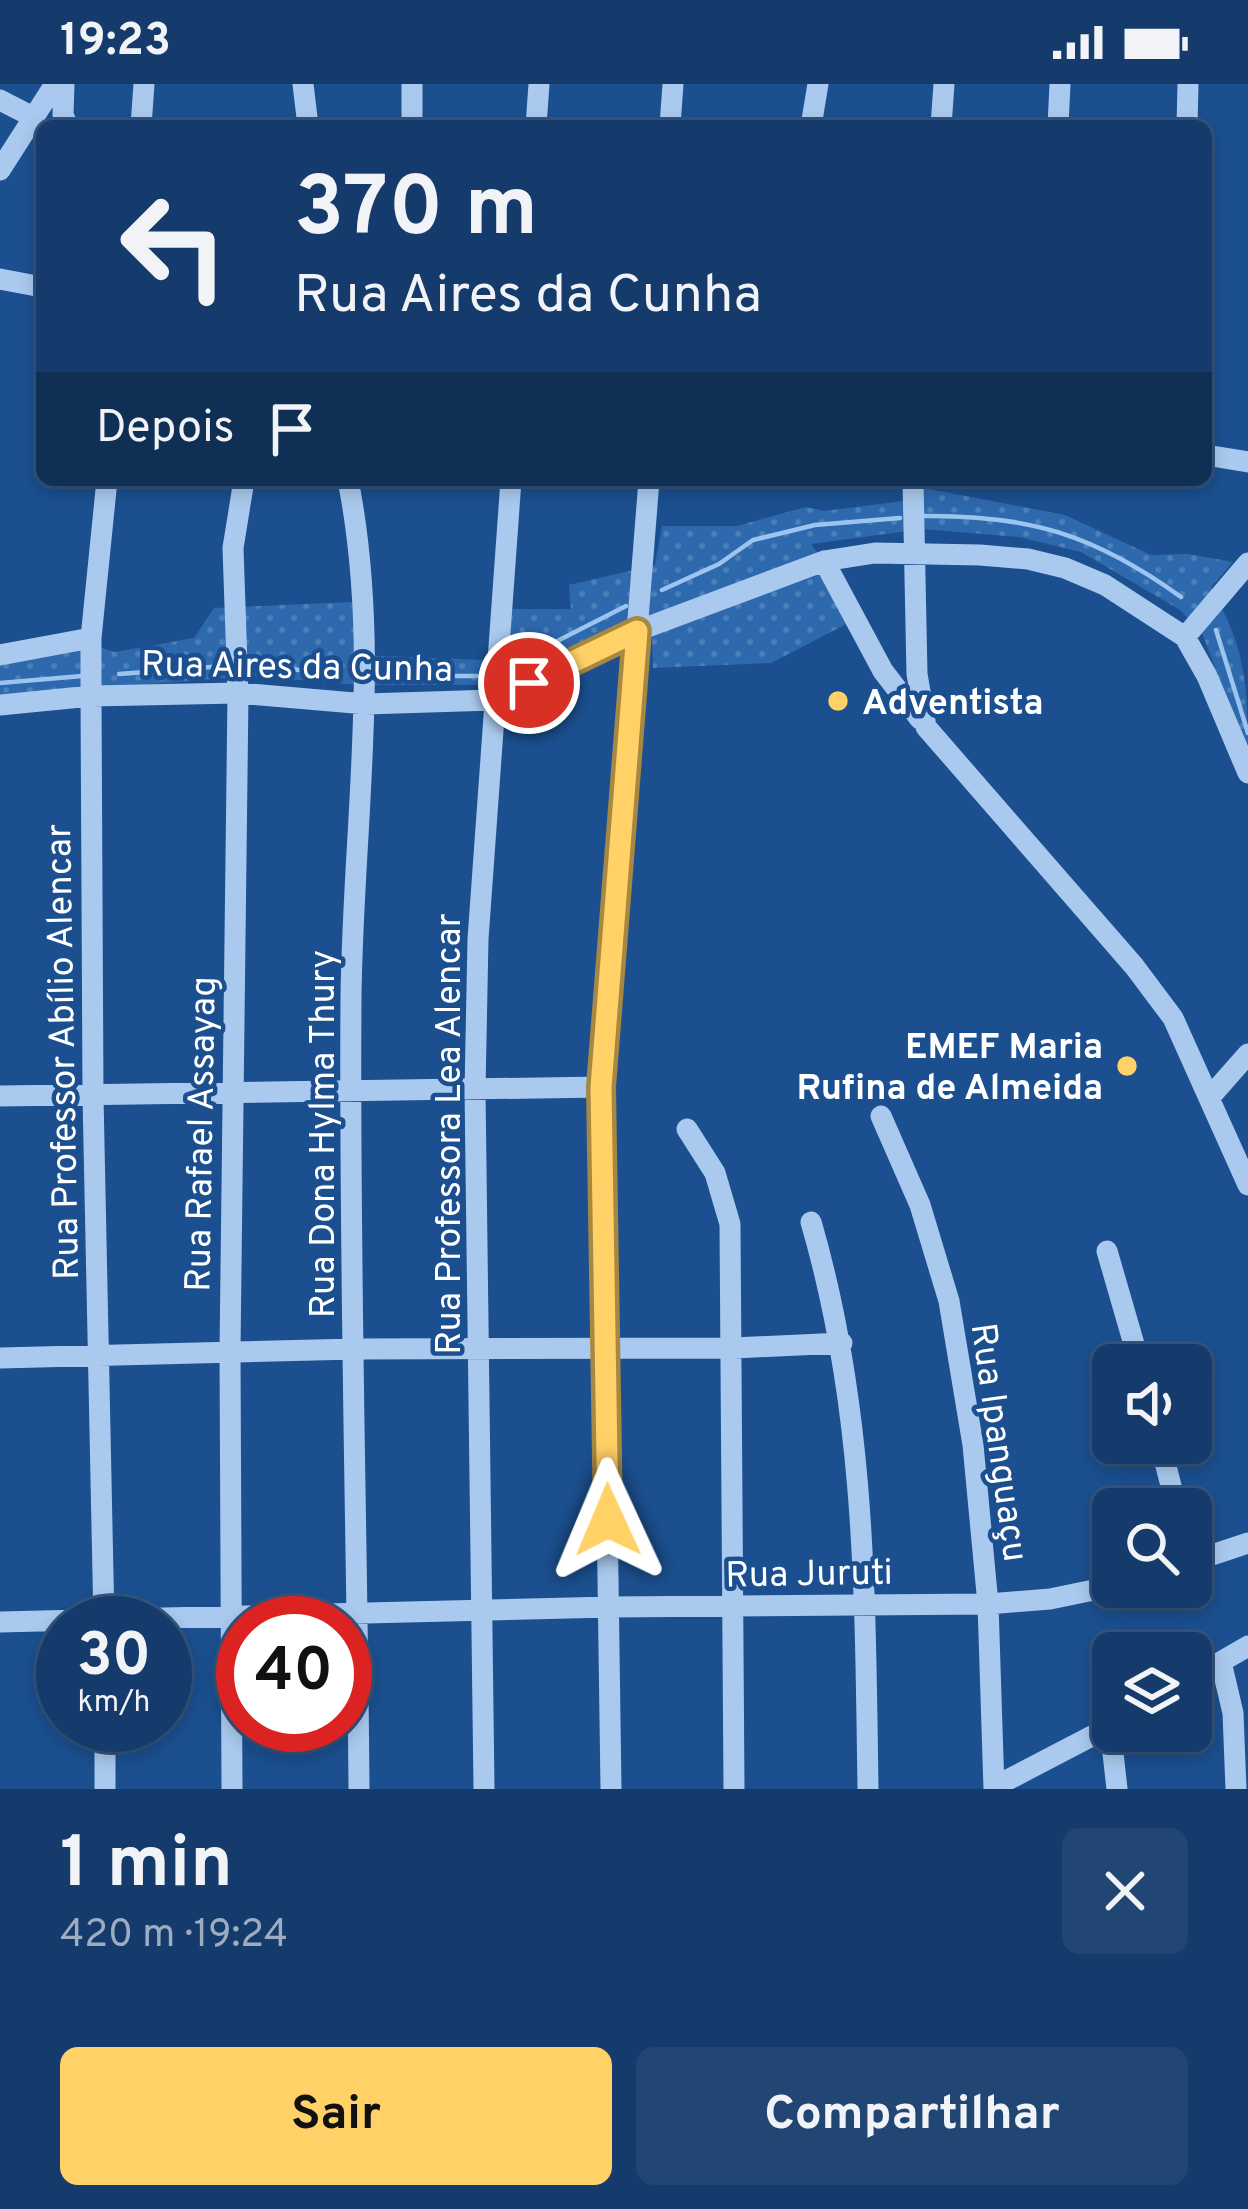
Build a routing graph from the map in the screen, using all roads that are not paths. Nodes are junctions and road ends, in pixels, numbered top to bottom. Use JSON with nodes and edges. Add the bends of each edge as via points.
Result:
{"nodes":[{"id":1,"x":60,"y":84,"type":"edge"},
{"id":2,"x":143,"y":84,"type":"edge"},
{"id":3,"x":303,"y":84,"type":"edge"},
{"id":4,"x":412,"y":84,"type":"edge"},
{"id":5,"x":538,"y":84,"type":"edge"},
{"id":6,"x":673,"y":84,"type":"edge"},
{"id":7,"x":818,"y":84,"type":"edge"},
{"id":8,"x":944,"y":84,"type":"edge"},
{"id":9,"x":1060,"y":84,"type":"edge"},
{"id":10,"x":1188,"y":84,"type":"edge"},
{"id":11,"x":0,"y":100,"type":"edge"},
{"id":12,"x":43,"y":120,"type":"edge"},
{"id":13,"x":65,"y":120,"type":"edge"},
{"id":14,"x":141,"y":120,"type":"edge"},
{"id":15,"x":307,"y":120,"type":"edge"},
{"id":16,"x":412,"y":120,"type":"edge"},
{"id":17,"x":536,"y":120,"type":"edge"},
{"id":18,"x":670,"y":120,"type":"edge"},
{"id":19,"x":812,"y":120,"type":"edge"},
{"id":20,"x":941,"y":120,"type":"edge"},
{"id":21,"x":1058,"y":120,"type":"edge"},
{"id":22,"x":1187,"y":120,"type":"edge"},
{"id":23,"x":36,"y":127,"type":"edge"},
{"id":24,"x":36,"y":131,"type":"edge"},
{"id":25,"x":0,"y":170,"type":"edge"},
{"id":26,"x":0,"y":279,"type":"edge"},
{"id":27,"x":36,"y":286,"type":"edge"},
{"id":28,"x":1212,"y":456,"type":"edge"},
{"id":29,"x":1248,"y":462,"type":"edge"},
{"id":30,"x":106,"y":486,"type":"edge"},
{"id":31,"x":243,"y":486,"type":"edge"},
{"id":32,"x":349,"y":486,"type":"edge"},
{"id":33,"x":511,"y":486,"type":"edge"},
{"id":34,"x":649,"y":486,"type":"edge"},
{"id":35,"x":913,"y":486,"type":"edge"},
{"id":36,"x":914,"y":553,"type":"junction"},
{"id":37,"x":824,"y":561,"type":"junction"},
{"id":38,"x":1247,"y":570,"type":"edge"},
{"id":39,"x":637,"y":631,"type":"junction"},
{"id":40,"x":1185,"y":637,"type":"junction"},
{"id":41,"x":92,"y":638,"type":"junction"},
{"id":42,"x":0,"y":655,"type":"edge"},
{"id":43,"x":238,"y":693,"type":"junction"},
{"id":44,"x":91,"y":696,"type":"junction"},
{"id":45,"x":493,"y":700,"type":"junction"},
{"id":46,"x":366,"y":704,"type":"junction"},
{"id":47,"x":0,"y":705,"type":"edge"},
{"id":48,"x":926,"y":727,"type":"junction"},
{"id":49,"x":1248,"y":772,"type":"edge"},
{"id":50,"x":1248,"y":1054,"type":"edge"},
{"id":51,"x":601,"y":1087,"type":"junction"},
{"id":52,"x":475,"y":1090,"type":"junction"},
{"id":53,"x":231,"y":1092,"type":"junction"},
{"id":54,"x":353,"y":1092,"type":"junction"},
{"id":55,"x":0,"y":1096,"type":"edge"},
{"id":56,"x":93,"y":1096,"type":"junction"},
{"id":57,"x":1210,"y":1097,"type":"junction"},
{"id":58,"x":881,"y":1116,"type":"dead end"},
{"id":59,"x":687,"y":1129,"type":"dead end"},
{"id":60,"x":1248,"y":1185,"type":"edge"},
{"id":61,"x":811,"y":1222,"type":"dead end"},
{"id":62,"x":1107,"y":1251,"type":"dead end"},
{"id":63,"x":842,"y":1343,"type":"junction"},
{"id":64,"x":1134,"y":1344,"type":"edge"},
{"id":65,"x":480,"y":1347,"type":"junction"},
{"id":66,"x":356,"y":1348,"type":"junction"},
{"id":67,"x":605,"y":1348,"type":"junction"},
{"id":68,"x":734,"y":1348,"type":"junction"},
{"id":69,"x":230,"y":1352,"type":"junction"},
{"id":70,"x":98,"y":1356,"type":"junction"},
{"id":71,"x":0,"y":1358,"type":"edge"},
{"id":72,"x":1248,"y":1543,"type":"edge"},
{"id":73,"x":1212,"y":1555,"type":"edge"},
{"id":74,"x":1092,"y":1590,"type":"edge"},
{"id":75,"x":103,"y":1596,"type":"edge"},
{"id":76,"x":229,"y":1596,"type":"edge"},
{"id":77,"x":358,"y":1596,"type":"edge"},
{"id":78,"x":866,"y":1604,"type":"junction"},
{"id":79,"x":988,"y":1604,"type":"junction"},
{"id":80,"x":610,"y":1606,"type":"junction"},
{"id":81,"x":736,"y":1606,"type":"junction"},
{"id":82,"x":482,"y":1611,"type":"junction"},
{"id":83,"x":372,"y":1612,"type":"edge"},
{"id":84,"x":0,"y":1622,"type":"edge"},
{"id":85,"x":36,"y":1622,"type":"edge"},
{"id":86,"x":1248,"y":1646,"type":"edge"},
{"id":87,"x":1221,"y":1661,"type":"junction"},
{"id":88,"x":1212,"y":1666,"type":"edge"},
{"id":89,"x":1092,"y":1736,"type":"edge"},
{"id":90,"x":105,"y":1752,"type":"edge"},
{"id":91,"x":231,"y":1752,"type":"edge"},
{"id":92,"x":359,"y":1752,"type":"edge"},
{"id":93,"x":1115,"y":1752,"type":"edge"},
{"id":94,"x":994,"y":1788,"type":"edge"},
{"id":95,"x":105,"y":1789,"type":"edge"},
{"id":96,"x":232,"y":1789,"type":"edge"},
{"id":97,"x":359,"y":1789,"type":"edge"},
{"id":98,"x":484,"y":1789,"type":"edge"},
{"id":99,"x":611,"y":1789,"type":"edge"},
{"id":100,"x":734,"y":1789,"type":"edge"},
{"id":101,"x":868,"y":1789,"type":"edge"},
{"id":102,"x":1118,"y":1789,"type":"edge"},
{"id":103,"x":1236,"y":1789,"type":"edge"}],
"edges":[{"from":1,"to":12,"type":"street"},
{"from":1,"to":13,"type":"street"},
{"from":2,"to":14,"type":"street"},
{"from":3,"to":15,"type":"street"},
{"from":4,"to":16,"type":"street"},
{"from":5,"to":17,"type":"street"},
{"from":6,"to":18,"type":"street"},
{"from":7,"to":19,"type":"street"},
{"from":8,"to":20,"type":"street"},
{"from":9,"to":21,"type":"street"},
{"from":10,"to":22,"type":"street"},
{"from":11,"to":23,"type":"street"},
{"from":24,"to":25,"type":"street"},
{"from":26,"to":27,"type":"street"},
{"from":28,"to":29,"type":"street"},
{"from":30,"to":41,"type":"street","name":"Rua Professor Abílio Alencar"},
{"from":31,"to":43,"type":"street","name":"Rua Rafael Assayag","via":[[233,548]]},
{"from":32,"to":46,"type":"street","name":"Rua Dona Hylma Thury","via":[[360,541]]},
{"from":33,"to":45,"type":"street","name":"Rua Professora Lea Alencar"},
{"from":34,"to":39,"type":"street"},
{"from":35,"to":36,"type":"street"},
{"from":36,"to":37,"type":"street","name":"Rua Aires da Cunha"},
{"from":36,"to":40,"type":"street","name":"Rua Aires da Cunha","via":[[1065,568]]},
{"from":36,"to":48,"type":"street","via":[[916,674]]},
{"from":37,"to":39,"type":"street","name":"Rua Aires da Cunha"},
{"from":37,"to":48,"type":"street","via":[[883,671]]},
{"from":38,"to":40,"type":"street"},
{"from":39,"to":45,"type":"street","name":"Rua Aires da Cunha"},
{"from":39,"to":51,"type":"street"},
{"from":40,"to":49,"type":"street","name":"Rua Aires da Cunha"},
{"from":41,"to":42,"type":"street"},
{"from":41,"to":44,"type":"street","name":"Rua Professor Abílio Alencar"},
{"from":43,"to":44,"type":"street","name":"Rua Aires da Cunha"},
{"from":43,"to":46,"type":"street","name":"Rua Aires da Cunha"},
{"from":43,"to":53,"type":"street","name":"Rua Rafael Assayag"},
{"from":44,"to":47,"type":"street","name":"Rua Aires da Cunha"},
{"from":44,"to":56,"type":"street","name":"Rua Professor Abílio Alencar"},
{"from":45,"to":46,"type":"street","name":"Rua Aires da Cunha"},
{"from":45,"to":52,"type":"street","name":"Rua Professora Lea Alencar"},
{"from":46,"to":54,"type":"street","name":"Rua Dona Hylma Thury"},
{"from":48,"to":57,"type":"street","via":[[1134,966],[1173,1018]]},
{"from":50,"to":57,"type":"street"},
{"from":51,"to":52,"type":"street"},
{"from":51,"to":67,"type":"street"},
{"from":52,"to":54,"type":"street"},
{"from":52,"to":65,"type":"street","name":"Rua Professora Lea Alencar"},
{"from":53,"to":54,"type":"street"},
{"from":53,"to":56,"type":"street"},
{"from":53,"to":69,"type":"street","name":"Rua Rafael Assayag"},
{"from":54,"to":66,"type":"street","name":"Rua Dona Hylma Thury"},
{"from":55,"to":56,"type":"street"},
{"from":56,"to":70,"type":"street","name":"Rua Professor Abílio Alencar"},
{"from":57,"to":60,"type":"street"},
{"from":58,"to":79,"type":"street","name":"Rua Ipanguaçu","via":[[949,1301]]},
{"from":59,"to":68,"type":"street","via":[[715,1173],[730,1224]]},
{"from":61,"to":63,"type":"street"},
{"from":62,"to":64,"type":"street"},
{"from":63,"to":68,"type":"street"},
{"from":63,"to":78,"type":"street"},
{"from":65,"to":66,"type":"street"},
{"from":65,"to":67,"type":"street"},
{"from":65,"to":82,"type":"street","name":"Rua Professora Lea Alencar"},
{"from":66,"to":69,"type":"street"},
{"from":66,"to":77,"type":"street","name":"Rua Dona Hylma Thury"},
{"from":67,"to":68,"type":"street"},
{"from":67,"to":80,"type":"street"},
{"from":68,"to":81,"type":"street"},
{"from":69,"to":70,"type":"street"},
{"from":69,"to":76,"type":"street","name":"Rua Rafael Assayag"},
{"from":70,"to":71,"type":"street"},
{"from":70,"to":75,"type":"street","name":"Rua Professor Abílio Alencar"},
{"from":72,"to":73,"type":"street"},
{"from":74,"to":79,"type":"street","name":"Rua Juruti"},
{"from":78,"to":79,"type":"street","name":"Rua Juruti"},
{"from":78,"to":81,"type":"street","name":"Rua Juruti"},
{"from":78,"to":101,"type":"street"},
{"from":79,"to":94,"type":"street","name":"Rua Ipanguaçu"},
{"from":80,"to":81,"type":"street","name":"Rua Juruti"},
{"from":80,"to":82,"type":"street","name":"Rua Juruti"},
{"from":80,"to":99,"type":"street"},
{"from":81,"to":100,"type":"street"},
{"from":82,"to":83,"type":"street","name":"Rua Juruti"},
{"from":82,"to":98,"type":"street","name":"Rua Professora Lea Alencar"},
{"from":84,"to":85,"type":"street","name":"Rua Juruti"},
{"from":86,"to":87,"type":"street"},
{"from":87,"to":88,"type":"street"},
{"from":87,"to":103,"type":"street"},
{"from":89,"to":94,"type":"street"},
{"from":90,"to":95,"type":"street"},
{"from":91,"to":96,"type":"street","name":"Rua Rafael Assayag"},
{"from":92,"to":97,"type":"street","name":"Rua Dona Hylma Thury"},
{"from":93,"to":102,"type":"street"}]}
